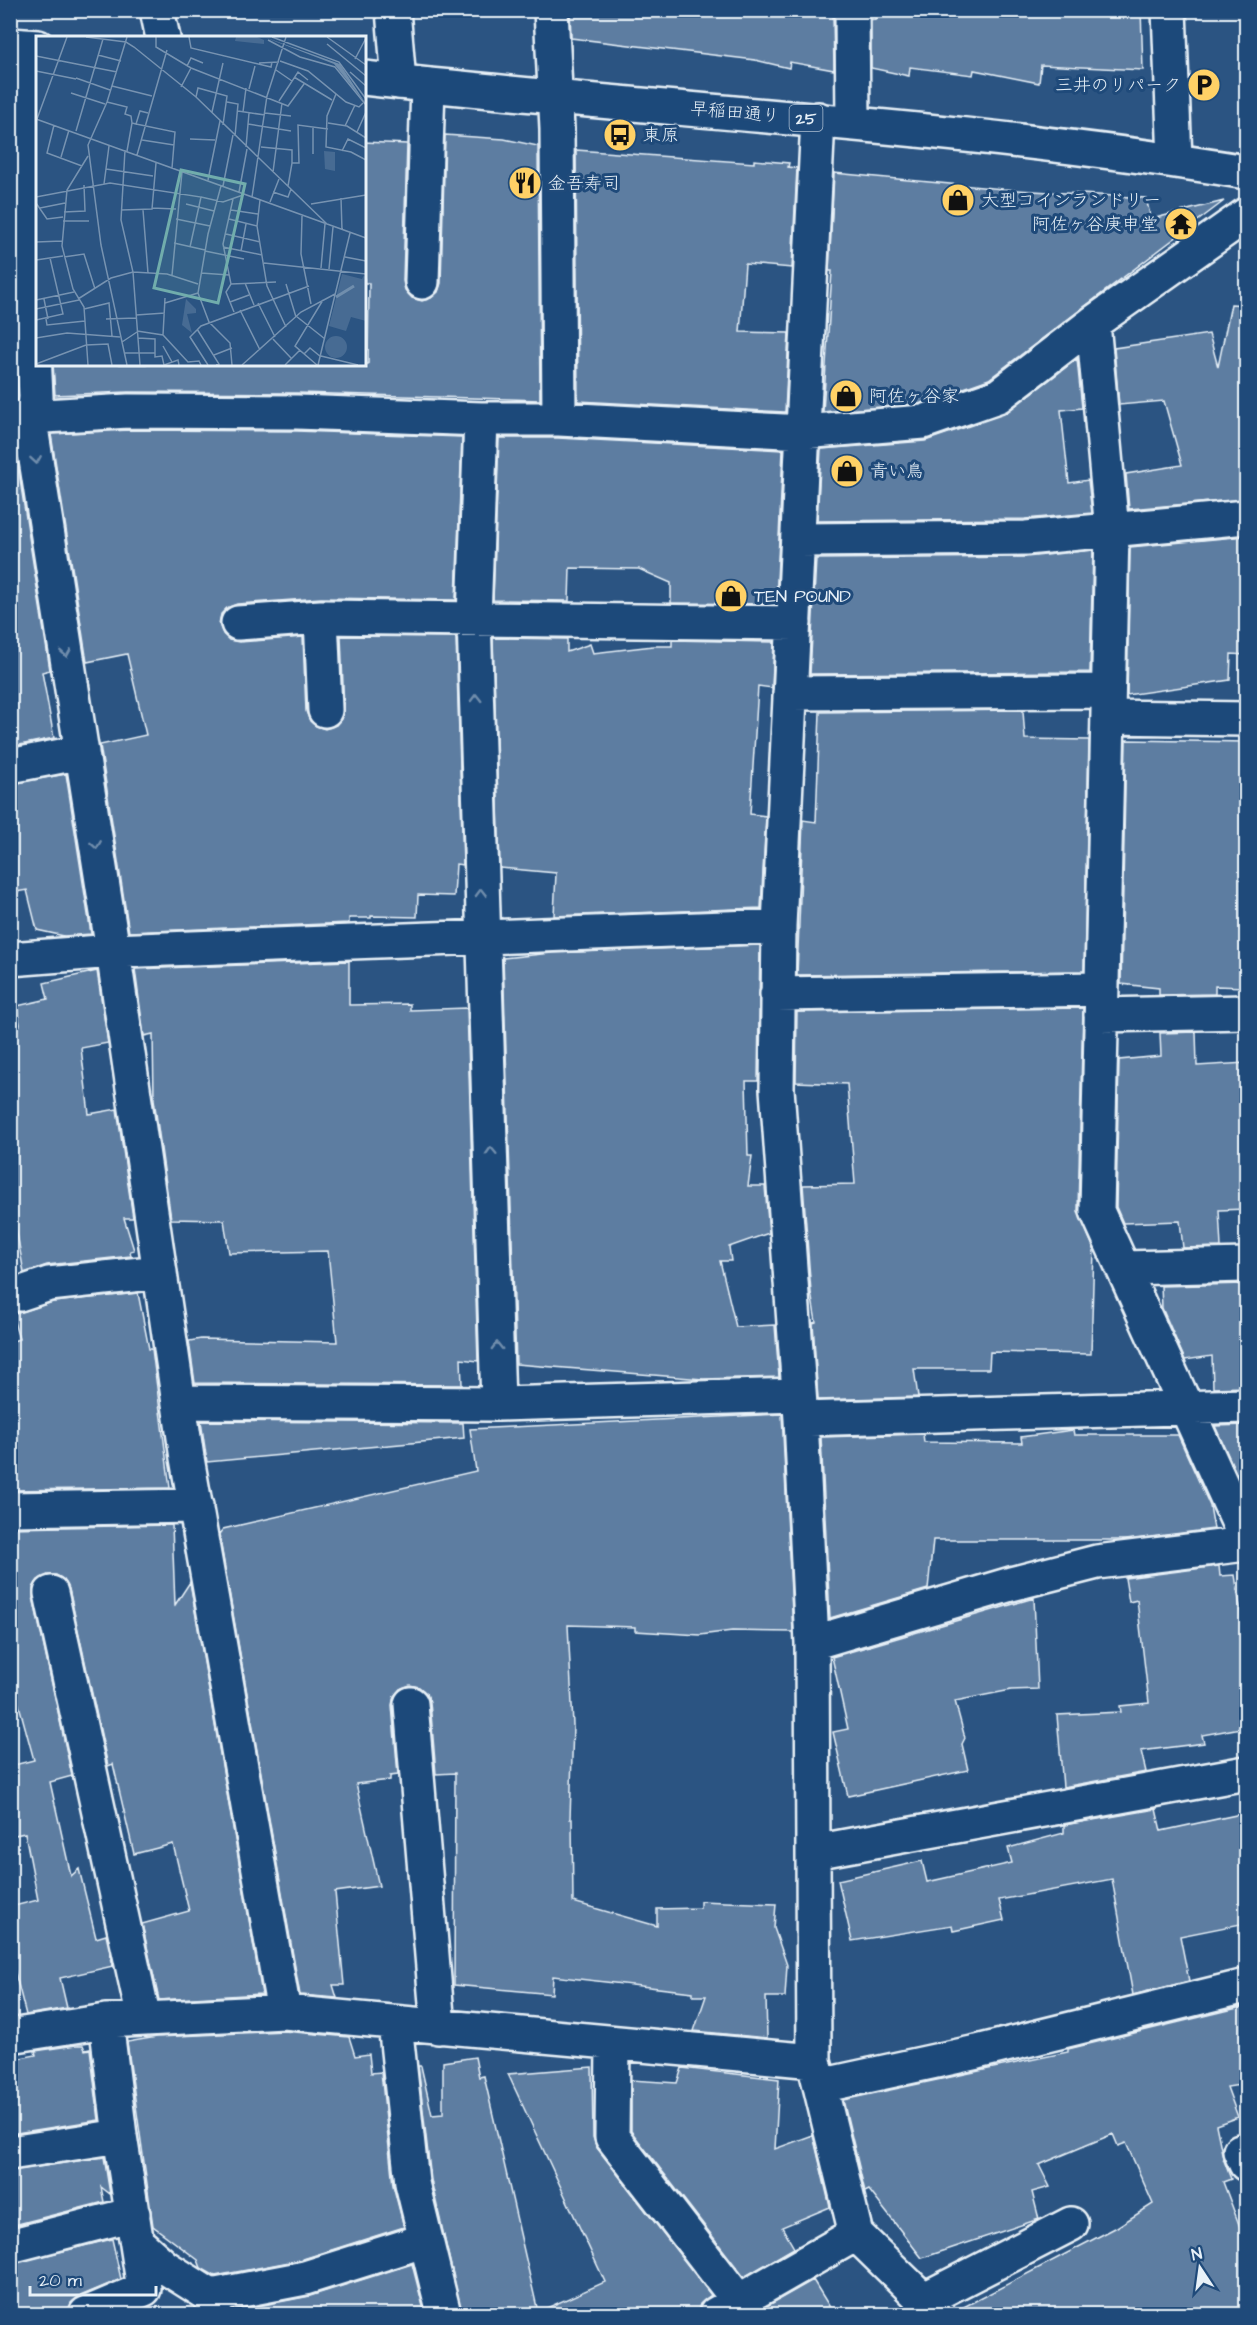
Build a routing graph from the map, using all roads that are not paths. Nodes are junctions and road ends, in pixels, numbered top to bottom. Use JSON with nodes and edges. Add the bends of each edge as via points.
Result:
{"nodes":[{"id":1,"x":157,"y":10,"type":"edge"},
{"id":2,"x":393,"y":10,"type":"edge"},
{"id":3,"x":551,"y":10,"type":"edge"},
{"id":4,"x":852,"y":10,"type":"edge"},
{"id":5,"x":1169,"y":10,"type":"edge"},
{"id":6,"x":163,"y":36,"type":"edge"},
{"id":7,"x":23,"y":46,"type":"edge"},
{"id":8,"x":366,"y":78,"type":"edge"},
{"id":9,"x":414,"y":83,"type":"junction"},
{"id":10,"x":556,"y":98,"type":"junction"},
{"id":11,"x":818,"y":118,"type":"junction"},
{"id":12,"x":853,"y":122,"type":"junction"},
{"id":13,"x":1174,"y":160,"type":"junction"},
{"id":14,"x":1246,"y":172,"type":"edge"},
{"id":15,"x":1246,"y":215,"type":"edge"},
{"id":16,"x":422,"y":282,"type":"dead end"},
{"id":17,"x":1093,"y":323,"type":"junction"},
{"id":18,"x":22,"y":418,"type":"edge"},
{"id":19,"x":481,"y":418,"type":"junction"},
{"id":20,"x":559,"y":419,"type":"junction"},
{"id":21,"x":803,"y":432,"type":"junction"},
{"id":22,"x":1246,"y":517,"type":"edge"},
{"id":23,"x":1112,"y":531,"type":"junction"},
{"id":24,"x":798,"y":540,"type":"junction"},
{"id":25,"x":321,"y":617,"type":"junction"},
{"id":26,"x":474,"y":618,"type":"junction"},
{"id":27,"x":238,"y":623,"type":"dead end"},
{"id":28,"x":794,"y":623,"type":"junction"},
{"id":29,"x":790,"y":693,"type":"junction"},
{"id":30,"x":1107,"y":704,"type":"junction"},
{"id":31,"x":325,"y":710,"type":"dead end"},
{"id":32,"x":1246,"y":719,"type":"edge"},
{"id":33,"x":82,"y":752,"type":"junction"},
{"id":34,"x":10,"y":765,"type":"edge"},
{"id":35,"x":779,"y":926,"type":"junction"},
{"id":36,"x":482,"y":935,"type":"junction"},
{"id":37,"x":113,"y":951,"type":"junction"},
{"id":38,"x":10,"y":959,"type":"edge"},
{"id":39,"x":777,"y":994,"type":"junction"},
{"id":40,"x":1101,"y":1002,"type":"junction"},
{"id":41,"x":1246,"y":1012,"type":"edge"},
{"id":42,"x":1246,"y":1265,"type":"edge"},
{"id":43,"x":1124,"y":1268,"type":"junction"},
{"id":44,"x":160,"y":1272,"type":"junction"},
{"id":45,"x":10,"y":1294,"type":"edge"},
{"id":46,"x":179,"y":1402,"type":"junction"},
{"id":47,"x":498,"y":1404,"type":"junction"},
{"id":48,"x":1246,"y":1406,"type":"edge"},
{"id":49,"x":800,"y":1407,"type":"junction"},
{"id":50,"x":1187,"y":1407,"type":"junction"},
{"id":51,"x":196,"y":1506,"type":"junction"},
{"id":52,"x":10,"y":1509,"type":"edge"},
{"id":53,"x":1246,"y":1539,"type":"edge"},
{"id":54,"x":1246,"y":1544,"type":"edge"},
{"id":55,"x":51,"y":1593,"type":"dead end"},
{"id":56,"x":812,"y":1643,"type":"junction"},
{"id":57,"x":411,"y":1704,"type":"dead end"},
{"id":58,"x":1246,"y":1773,"type":"edge"},
{"id":59,"x":814,"y":1852,"type":"junction"},
{"id":60,"x":1246,"y":1986,"type":"edge"},
{"id":61,"x":284,"y":2012,"type":"junction"},
{"id":62,"x":144,"y":2019,"type":"junction"},
{"id":63,"x":106,"y":2021,"type":"junction"},
{"id":64,"x":395,"y":2023,"type":"junction"},
{"id":65,"x":438,"y":2027,"type":"junction"},
{"id":66,"x":10,"y":2036,"type":"edge"},
{"id":67,"x":613,"y":2043,"type":"junction"},
{"id":68,"x":817,"y":2074,"type":"junction"},
{"id":69,"x":120,"y":2136,"type":"junction"},
{"id":70,"x":10,"y":2153,"type":"edge"},
{"id":71,"x":1071,"y":2224,"type":"dead end"},
{"id":72,"x":136,"y":2229,"type":"junction"},
{"id":73,"x":856,"y":2234,"type":"junction"},
{"id":74,"x":426,"y":2240,"type":"junction"},
{"id":75,"x":10,"y":2246,"type":"edge"},
{"id":76,"x":213,"y":2305,"type":"edge"},
{"id":77,"x":727,"y":2307,"type":"edge"},
{"id":78,"x":930,"y":2307,"type":"edge"},
{"id":79,"x":86,"y":2314,"type":"edge"},
{"id":80,"x":444,"y":2314,"type":"edge"}],
"edges":[{"from":1,"to":6,"type":"street"},
{"from":2,"to":9,"type":"street"},
{"from":3,"to":10,"type":"street"},
{"from":4,"to":12,"type":"street"},
{"from":5,"to":13,"type":"street"},
{"from":7,"to":18,"type":"street","via":[[36,397]]},
{"from":8,"to":9,"type":"street","name":"早稲田通り","number":"25"},
{"from":9,"to":10,"type":"street","name":"早稲田通り","number":"25"},
{"from":9,"to":16,"type":"street"},
{"from":10,"to":11,"type":"street","name":"早稲田通り","number":"25"},
{"from":10,"to":20,"type":"street"},
{"from":11,"to":12,"type":"street","name":"早稲田通り","number":"25"},
{"from":11,"to":21,"type":"street"},
{"from":12,"to":13,"type":"street","name":"早稲田通り","number":"25"},
{"from":13,"to":14,"type":"street","name":"早稲田通り","number":"25"},
{"from":15,"to":17,"type":"street"},
{"from":17,"to":21,"type":"street","via":[[998,396],[923,422]]},
{"from":17,"to":23,"type":"street"},
{"from":18,"to":19,"type":"street","via":[[128,411]]},
{"from":18,"to":33,"type":"street","one_way":true,"via":[[32,434]]},
{"from":19,"to":20,"type":"street"},
{"from":19,"to":26,"type":"street"},
{"from":20,"to":21,"type":"street"},
{"from":21,"to":24,"type":"street"},
{"from":22,"to":23,"type":"street"},
{"from":23,"to":24,"type":"street","via":[[1026,538]]},
{"from":23,"to":30,"type":"street"},
{"from":24,"to":28,"type":"street"},
{"from":25,"to":26,"type":"street"},
{"from":25,"to":27,"type":"street"},
{"from":25,"to":31,"type":"street"},
{"from":26,"to":28,"type":"street"},
{"from":36,"to":26,"type":"street","one_way":true},
{"from":28,"to":29,"type":"street"},
{"from":29,"to":30,"type":"street"},
{"from":29,"to":35,"type":"street"},
{"from":30,"to":32,"type":"street"},
{"from":30,"to":40,"type":"street"},
{"from":33,"to":34,"type":"street"},
{"from":33,"to":37,"type":"street","one_way":true},
{"from":35,"to":36,"type":"street"},
{"from":35,"to":39,"type":"street"},
{"from":36,"to":37,"type":"street"},
{"from":47,"to":36,"type":"street","one_way":true},
{"from":37,"to":38,"type":"street"},
{"from":37,"to":44,"type":"street"},
{"from":39,"to":40,"type":"street"},
{"from":39,"to":49,"type":"street","via":[[777,1089]]},
{"from":40,"to":41,"type":"street"},
{"from":40,"to":43,"type":"street","via":[[1097,1211]]},
{"from":42,"to":43,"type":"street"},
{"from":43,"to":50,"type":"street"},
{"from":44,"to":45,"type":"street","via":[[49,1284]]},
{"from":44,"to":46,"type":"street"},
{"from":46,"to":47,"type":"street"},
{"from":46,"to":51,"type":"street"},
{"from":47,"to":49,"type":"street"},
{"from":48,"to":50,"type":"street"},
{"from":49,"to":50,"type":"street"},
{"from":49,"to":56,"type":"street"},
{"from":50,"to":53,"type":"street"},
{"from":51,"to":52,"type":"street"},
{"from":51,"to":61,"type":"street"},
{"from":54,"to":56,"type":"street","via":[[1097,1562]]},
{"from":55,"to":62,"type":"street"},
{"from":56,"to":59,"type":"street"},
{"from":57,"to":65,"type":"street"},
{"from":58,"to":59,"type":"street"},
{"from":59,"to":68,"type":"street"},
{"from":60,"to":68,"type":"street","via":[[977,2052]]},
{"from":61,"to":62,"type":"street"},
{"from":61,"to":64,"type":"street"},
{"from":62,"to":63,"type":"street"},
{"from":63,"to":66,"type":"street"},
{"from":63,"to":69,"type":"street"},
{"from":64,"to":65,"type":"street"},
{"from":64,"to":74,"type":"street","via":[[412,2183]]},
{"from":65,"to":67,"type":"street"},
{"from":67,"to":68,"type":"street"},
{"from":67,"to":77,"type":"street","via":[[612,2137]]},
{"from":68,"to":73,"type":"street"},
{"from":69,"to":70,"type":"street"},
{"from":69,"to":72,"type":"street"},
{"from":71,"to":78,"type":"street"},
{"from":72,"to":75,"type":"street"},
{"from":72,"to":76,"type":"street","via":[[165,2267]]},
{"from":72,"to":79,"type":"street","via":[[144,2289]]},
{"from":73,"to":77,"type":"street"},
{"from":73,"to":78,"type":"street"},
{"from":74,"to":76,"type":"street"},
{"from":74,"to":80,"type":"street"}]}
